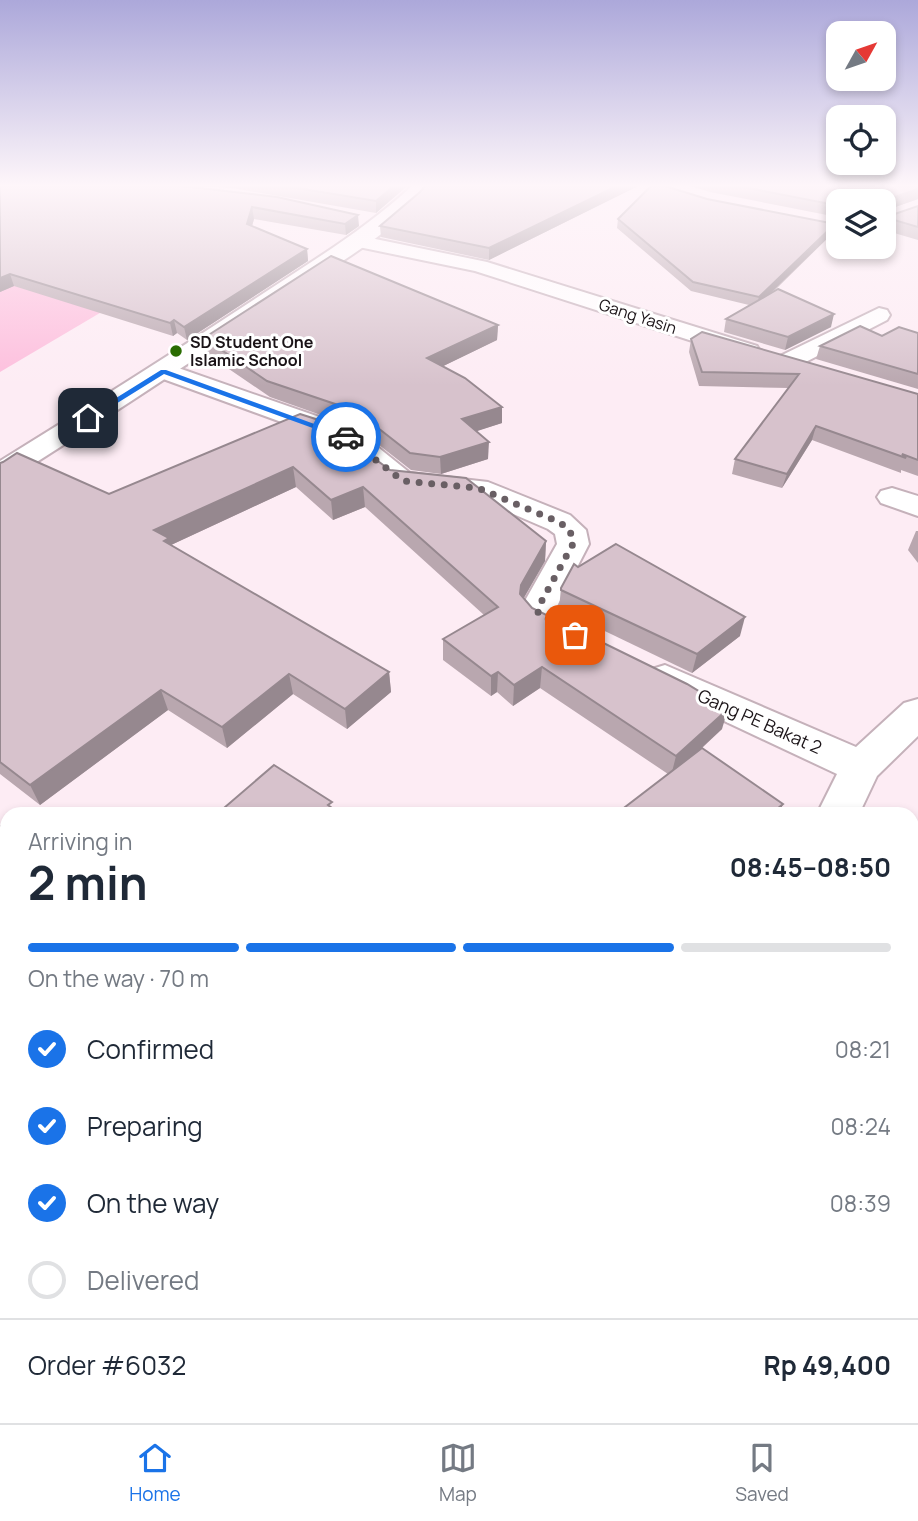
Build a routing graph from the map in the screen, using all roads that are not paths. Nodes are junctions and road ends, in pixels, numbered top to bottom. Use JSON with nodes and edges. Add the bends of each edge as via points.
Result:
{"nodes":[{"id":1,"x":339,"y":252,"type":"edge"},
{"id":2,"x":413,"y":252,"type":"edge"},
{"id":3,"x":879,"y":316,"type":"dead end"},
{"id":4,"x":786,"y":362,"type":"junction"},
{"id":5,"x":164,"y":371,"type":"junction"},
{"id":6,"x":820,"y":372,"type":"edge"},
{"id":7,"x":0,"y":473,"type":"edge"},
{"id":8,"x":918,"y":713,"type":"edge"},
{"id":9,"x":861,"y":767,"type":"junction"},
{"id":10,"x":841,"y":807,"type":"edge"}],
"edges":[{"from":1,"to":5,"type":"street"},
{"from":2,"to":4,"type":"street","name":"Gang Yasin","via":[[480,266]]},
{"from":3,"to":4,"type":"street"},
{"from":4,"to":6,"type":"street","name":"Gang Yasin"},
{"from":5,"to":7,"type":"street"},
{"from":5,"to":9,"type":"street","name":"Gang PE Bakat 2","via":[[338,433],[403,481],[478,488],[559,522],[570,530],[573,544],[538,613],[622,657]]},
{"from":8,"to":9,"type":"street"},
{"from":9,"to":10,"type":"street"}]}
